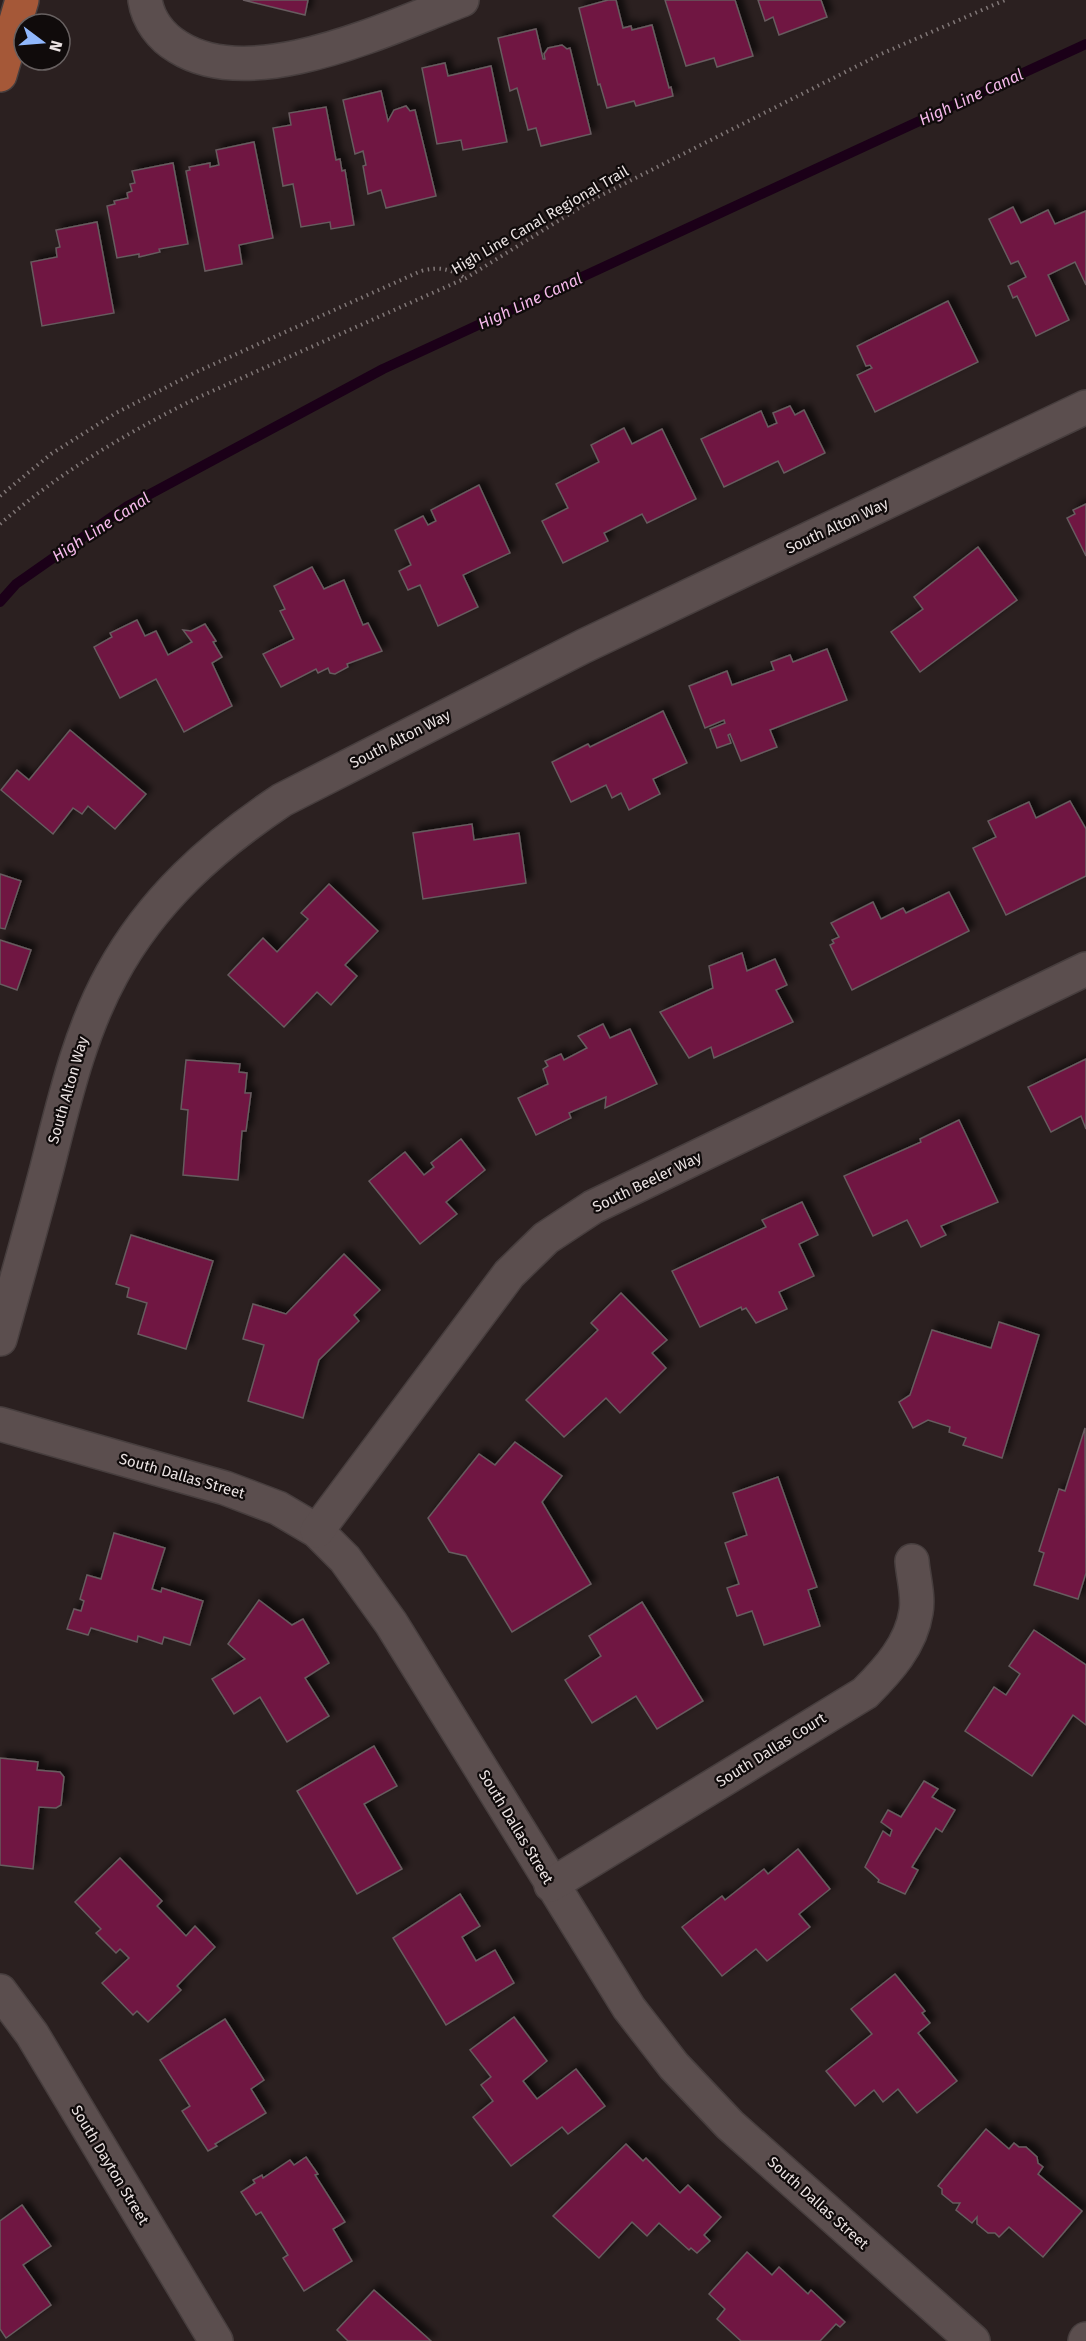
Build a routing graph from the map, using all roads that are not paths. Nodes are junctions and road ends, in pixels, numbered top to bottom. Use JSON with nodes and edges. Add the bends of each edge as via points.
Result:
{"nodes":[{"id":1,"x":22,"y":0,"type":"edge"},
{"id":2,"x":145,"y":0,"type":"edge"},
{"id":3,"x":462,"y":0,"type":"edge"},
{"id":4,"x":0,"y":75,"type":"edge"},
{"id":5,"x":1086,"y":407,"type":"edge"},
{"id":6,"x":1086,"y":969,"type":"edge"},
{"id":7,"x":0,"y":1339,"type":"edge"},
{"id":8,"x":0,"y":1424,"type":"edge"},
{"id":9,"x":317,"y":1531,"type":"junction"},
{"id":10,"x":912,"y":1561,"type":"dead end"},
{"id":11,"x":551,"y":1885,"type":"junction"},
{"id":12,"x":0,"y":1991,"type":"edge"},
{"id":13,"x":216,"y":2341,"type":"edge"},
{"id":14,"x":973,"y":2341,"type":"edge"}],
"edges":[{"from":1,"to":4,"type":"main road"},
{"from":2,"to":3,"type":"street","via":[[155,26],[172,44],[212,60],[241,63],[276,61],[324,51]]},
{"from":5,"to":7,"type":"street","name":"South Alton Way","via":[[584,646],[282,800],[191,869],[153,912],[112,973],[84,1033]]},
{"from":6,"to":9,"type":"street","name":"South Beeler Way","via":[[593,1208],[546,1238],[509,1274]]},
{"from":8,"to":9,"type":"street","name":"South Dallas Street","via":[[225,1488],[278,1508]]},
{"from":9,"to":11,"type":"street","name":"South Dallas Street","via":[[345,1559],[391,1623]]},
{"from":10,"to":11,"type":"street","name":"South Dallas Court","via":[[917,1610],[909,1638],[896,1660],[865,1692]]},
{"from":11,"to":14,"type":"street","name":"South Dallas Street","via":[[629,2008],[674,2066],[730,2125]]},
{"from":12,"to":13,"type":"street","name":"South Dayton Street","via":[[32,2034]]}]}
